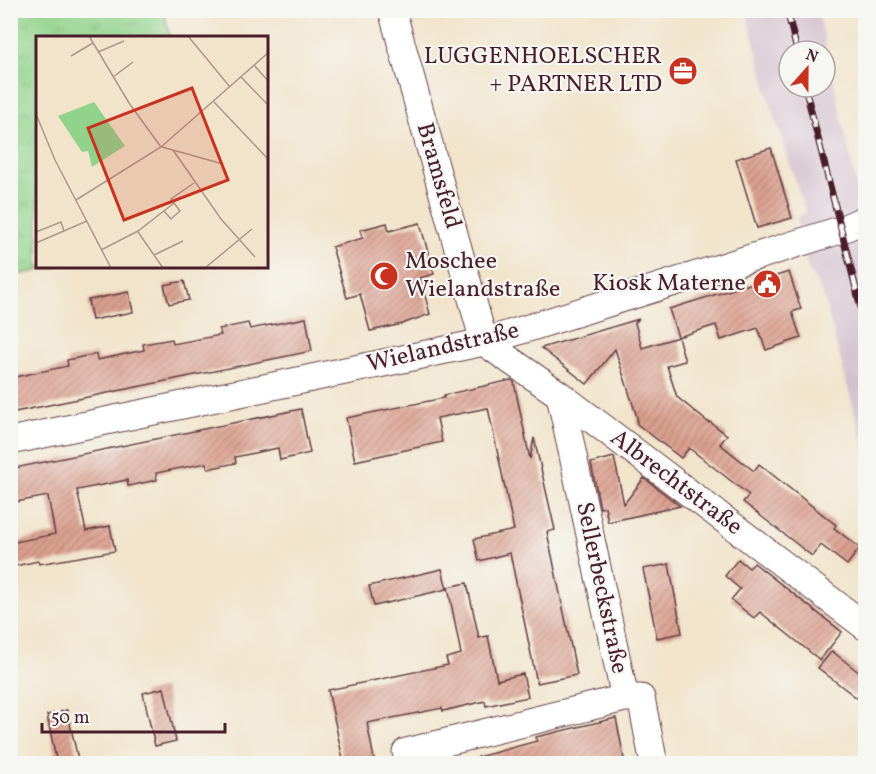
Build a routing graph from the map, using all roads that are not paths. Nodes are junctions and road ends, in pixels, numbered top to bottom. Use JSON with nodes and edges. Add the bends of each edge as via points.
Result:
{"nodes":[{"id":1,"x":392,"y":10,"type":"edge"},
{"id":2,"x":866,"y":219,"type":"edge"},
{"id":3,"x":484,"y":342,"type":"junction"},
{"id":4,"x":560,"y":396,"type":"junction"},
{"id":5,"x":10,"y":441,"type":"edge"},
{"id":6,"x":866,"y":627,"type":"edge"},
{"id":7,"x":625,"y":698,"type":"junction"},
{"id":8,"x":410,"y":764,"type":"edge"},
{"id":9,"x":654,"y":764,"type":"edge"}],
"edges":[{"from":1,"to":3,"type":"street","name":"Bramsfeld"},
{"from":2,"to":3,"type":"street","name":"Wielandstraße"},
{"from":3,"to":4,"type":"street","name":"Albrechtstraße"},
{"from":3,"to":5,"type":"street","name":"Wielandstraße"},
{"from":4,"to":6,"type":"street","name":"Albrechtstraße"},
{"from":4,"to":7,"type":"street","name":"Sellerbeckstraße"},
{"from":7,"to":8,"type":"street","via":[[406,752]]},
{"from":7,"to":9,"type":"street","name":"Sellerbeckstraße","via":[[641,698]]}]}
